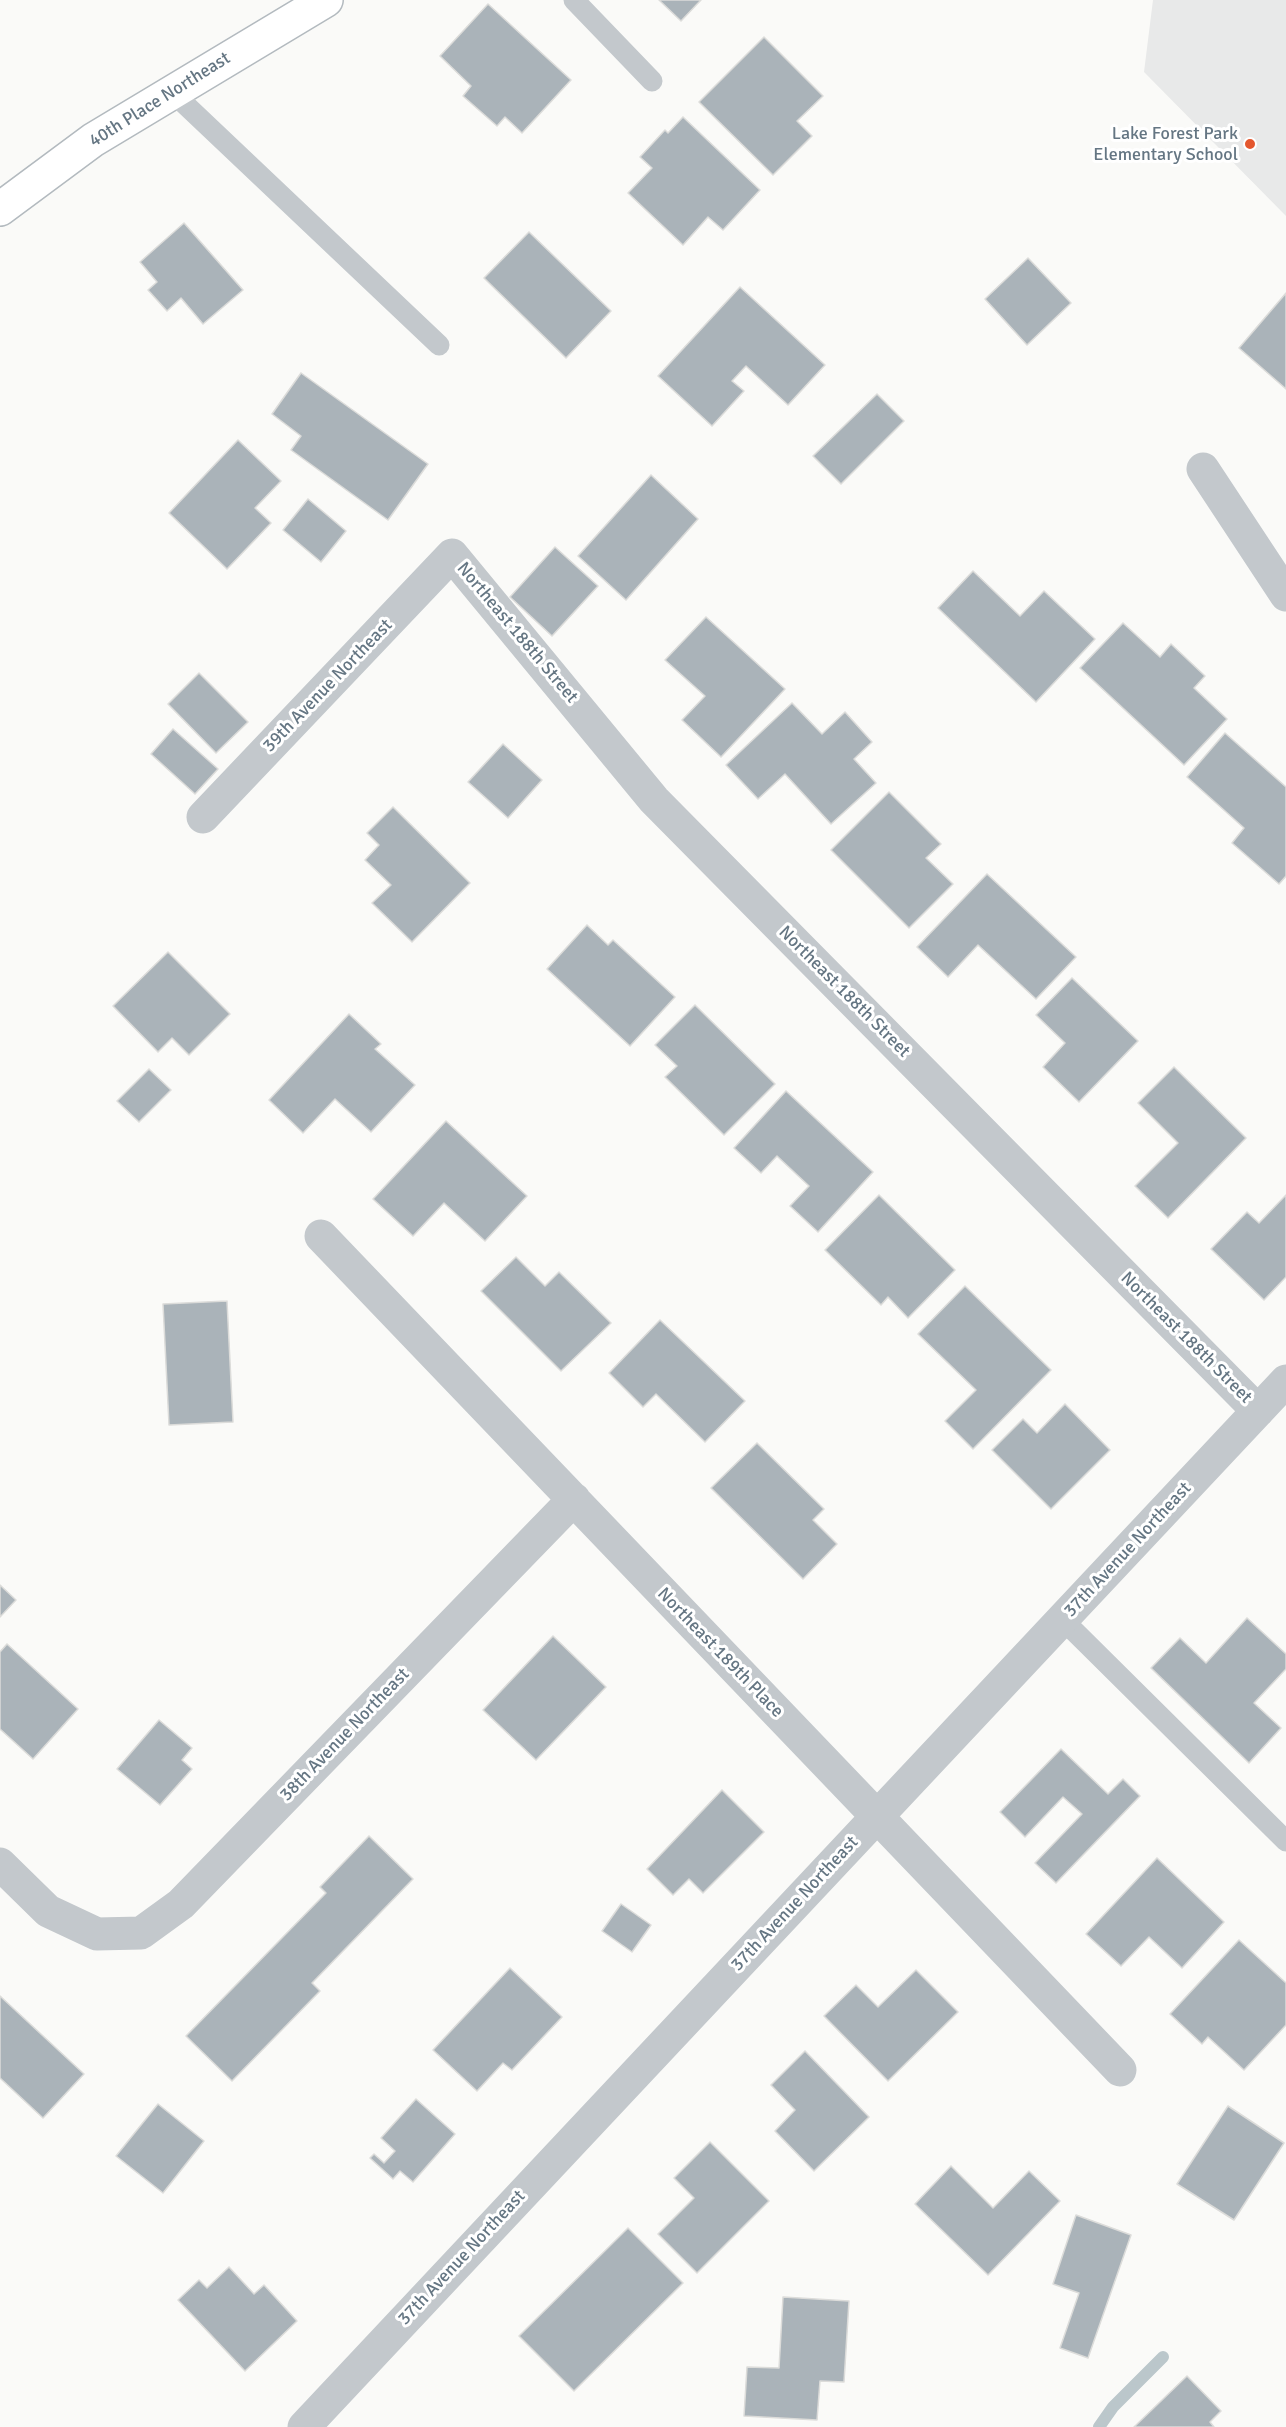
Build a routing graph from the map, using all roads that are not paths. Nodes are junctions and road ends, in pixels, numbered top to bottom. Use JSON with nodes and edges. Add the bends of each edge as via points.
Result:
{"nodes":[{"id":1,"x":326,"y":0,"type":"edge"},
{"id":2,"x":574,"y":0,"type":"edge"},
{"id":3,"x":652,"y":81,"type":"dead end"},
{"id":4,"x":172,"y":92,"type":"junction"},
{"id":5,"x":0,"y":209,"type":"edge"},
{"id":6,"x":439,"y":345,"type":"dead end"},
{"id":7,"x":1203,"y":469,"type":"dead end"},
{"id":8,"x":452,"y":555,"type":"joint"},
{"id":9,"x":1286,"y":595,"type":"edge"},
{"id":10,"x":203,"y":817,"type":"dead end"},
{"id":11,"x":321,"y":1236,"type":"dead end"},
{"id":12,"x":1286,"y":1381,"type":"edge"},
{"id":13,"x":1258,"y":1411,"type":"junction"},
{"id":14,"x":574,"y":1499,"type":"junction"},
{"id":15,"x":1062,"y":1619,"type":"junction"},
{"id":16,"x":877,"y":1817,"type":"junction"},
{"id":17,"x":1286,"y":1841,"type":"edge"},
{"id":18,"x":0,"y":1864,"type":"edge"},
{"id":19,"x":1120,"y":2070,"type":"dead end"},
{"id":20,"x":304,"y":2427,"type":"edge"}],
"edges":[{"from":1,"to":4,"type":"street","name":"40th Place Northeast"},
{"from":2,"to":3,"type":"lane"},
{"from":4,"to":5,"type":"street","name":"40th Place Northeast","via":[[93,140]]},
{"from":4,"to":6,"type":"lane"},
{"from":7,"to":9,"type":"street"},
{"from":8,"to":10,"type":"street","name":"39th Avenue Northeast"},
{"from":8,"to":13,"type":"street","name":"Northeast 188th Street","via":[[654,800]]},
{"from":11,"to":14,"type":"street","name":"Northeast 189th Place"},
{"from":12,"to":13,"type":"street","name":"37th Avenue Northeast"},
{"from":13,"to":15,"type":"street","name":"37th Avenue Northeast"},
{"from":14,"to":16,"type":"street","name":"Northeast 189th Place"},
{"from":14,"to":18,"type":"street","name":"38th Avenue Northeast","via":[[181,1904],[141,1933],[97,1934],[48,1911]]},
{"from":15,"to":16,"type":"street","name":"37th Avenue Northeast"},
{"from":15,"to":17,"type":"lane"},
{"from":16,"to":19,"type":"street","name":"Northeast 189th Place"},
{"from":16,"to":20,"type":"street","name":"37th Avenue Northeast"}]}
